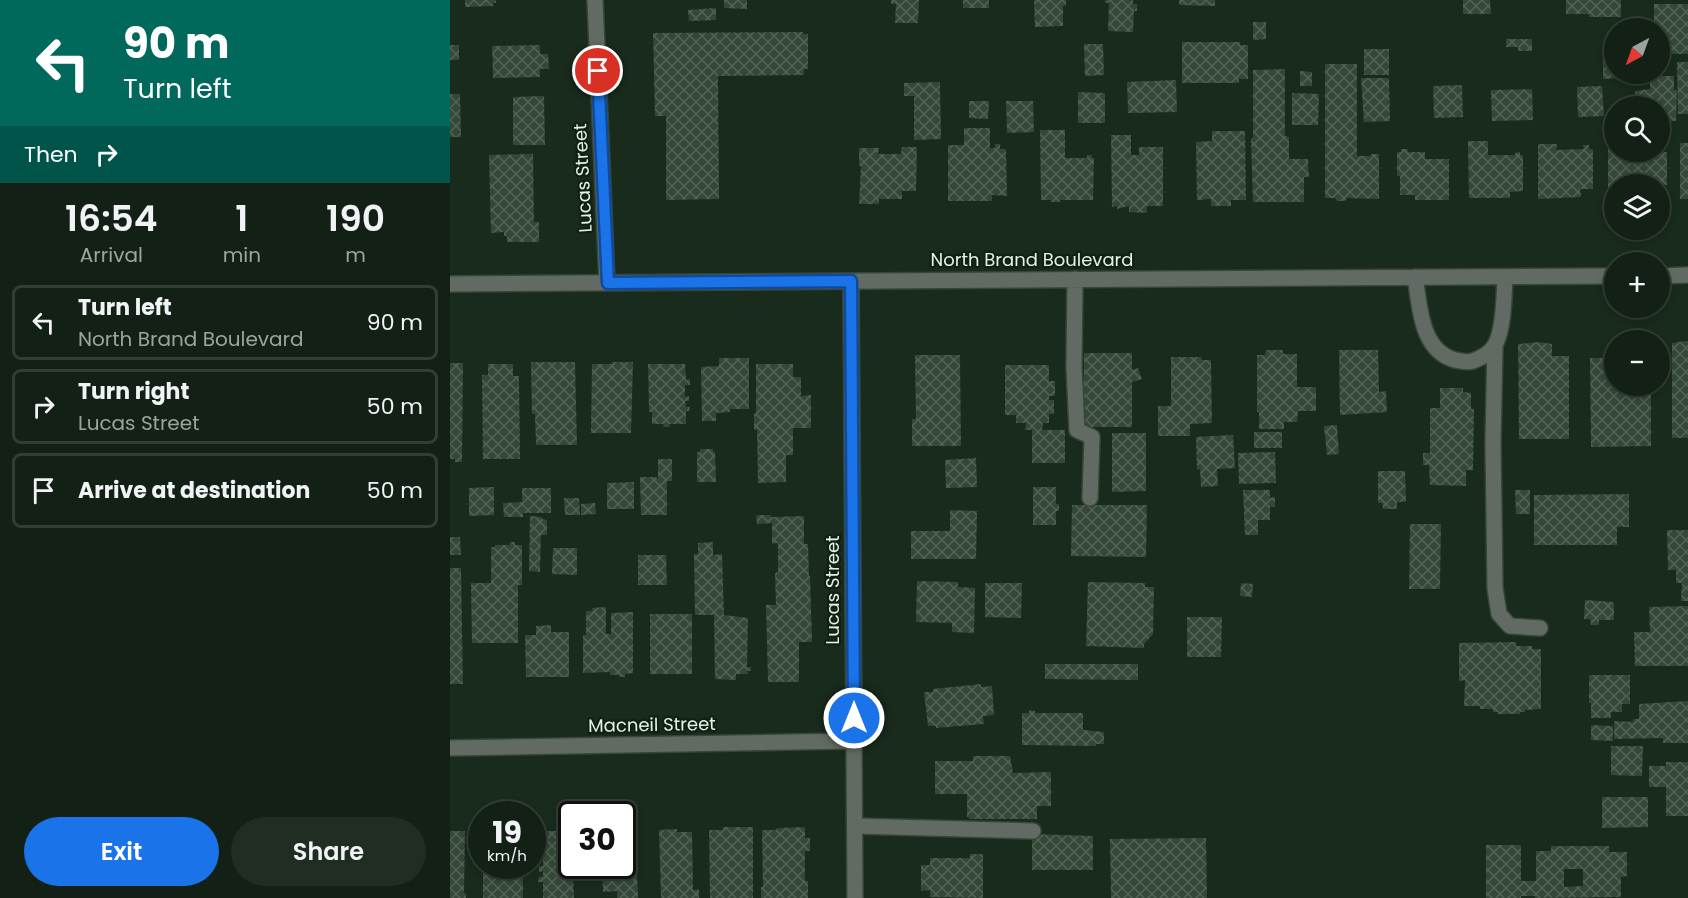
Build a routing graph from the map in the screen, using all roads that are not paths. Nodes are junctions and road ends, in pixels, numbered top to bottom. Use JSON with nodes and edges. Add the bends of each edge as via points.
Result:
{"nodes":[{"id":1,"x":595,"y":0,"type":"edge"},
{"id":2,"x":1688,"y":275,"type":"edge"},
{"id":3,"x":1604,"y":276,"type":"edge"},
{"id":4,"x":1670,"y":276,"type":"edge"},
{"id":5,"x":1505,"y":277,"type":"junction"},
{"id":6,"x":1415,"y":278,"type":"junction"},
{"id":7,"x":1075,"y":279,"type":"junction"},
{"id":8,"x":851,"y":281,"type":"junction"},
{"id":9,"x":608,"y":283,"type":"junction"},
{"id":10,"x":450,"y":284,"type":"edge"},
{"id":11,"x":1495,"y":345,"type":"junction"},
{"id":12,"x":1090,"y":498,"type":"dead end"},
{"id":13,"x":1540,"y":628,"type":"dead end"},
{"id":14,"x":854,"y":741,"type":"junction"},
{"id":15,"x":450,"y":748,"type":"edge"},
{"id":16,"x":855,"y":826,"type":"junction"},
{"id":17,"x":1033,"y":831,"type":"dead end"},
{"id":18,"x":855,"y":898,"type":"edge"}],
"edges":[{"from":1,"to":9,"type":"street","name":"Lucas Street"},
{"from":2,"to":4,"type":"street"},
{"from":3,"to":5,"type":"street","name":"North Brand Boulevard"},
{"from":5,"to":6,"type":"street","name":"North Brand Boulevard"},
{"from":5,"to":11,"type":"street","via":[[1502,319]]},
{"from":6,"to":7,"type":"street","name":"North Brand Boulevard"},
{"from":6,"to":11,"type":"street","via":[[1427,337],[1436,348],[1448,358],[1468,363],[1484,357]]},
{"from":7,"to":8,"type":"street","name":"North Brand Boulevard"},
{"from":7,"to":12,"type":"street","via":[[1077,430],[1092,437]]},
{"from":8,"to":9,"type":"street","name":"North Brand Boulevard"},
{"from":8,"to":14,"type":"street","name":"Lucas Street"},
{"from":9,"to":10,"type":"street","name":"North Brand Boulevard"},
{"from":11,"to":13,"type":"street","via":[[1495,588],[1499,614],[1510,626]]},
{"from":14,"to":15,"type":"street","name":"Macneil Street"},
{"from":14,"to":16,"type":"street","name":"Lucas Street"},
{"from":16,"to":17,"type":"street"},
{"from":16,"to":18,"type":"street","name":"Lucas Street"}]}
